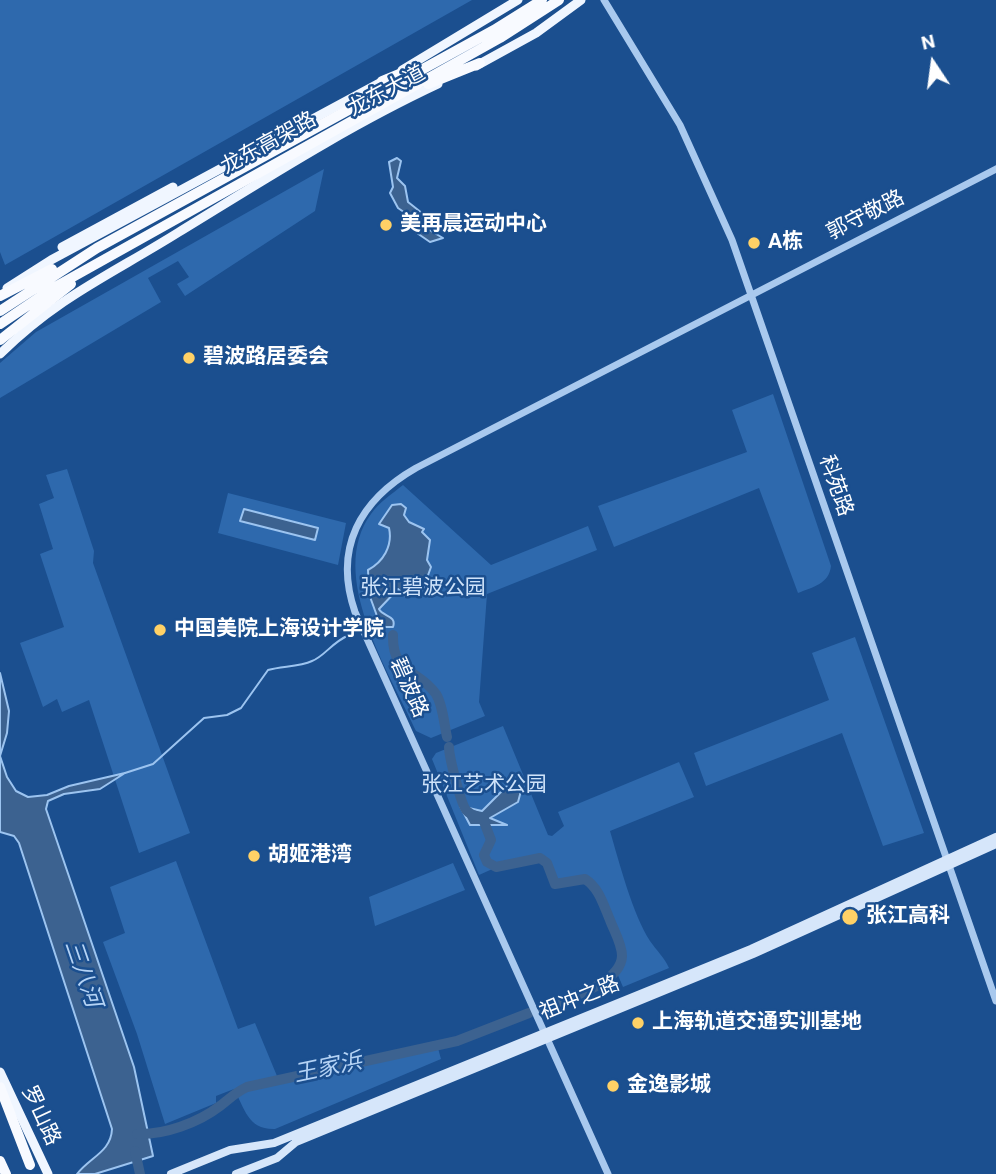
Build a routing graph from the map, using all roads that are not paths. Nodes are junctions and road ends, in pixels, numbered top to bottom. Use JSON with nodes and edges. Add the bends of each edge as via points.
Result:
{"nodes":[{"id":1,"x":518,"y":0,"type":"edge"},
{"id":2,"x":542,"y":0,"type":"edge"},
{"id":3,"x":559,"y":0,"type":"edge"},
{"id":4,"x":581,"y":0,"type":"edge"},
{"id":5,"x":604,"y":0,"type":"edge"},
{"id":6,"x":480,"y":43,"type":"junction"},
{"id":7,"x":467,"y":45,"type":"junction"},
{"id":8,"x":480,"y":63,"type":"junction"},
{"id":9,"x":382,"y":81,"type":"junction"},
{"id":10,"x":391,"y":98,"type":"junction"},
{"id":11,"x":219,"y":168,"type":"junction"},
{"id":12,"x":996,"y":169,"type":"edge"},
{"id":13,"x":149,"y":233,"type":"junction"},
{"id":14,"x":97,"y":248,"type":"junction"},
{"id":15,"x":0,"y":287,"type":"edge"},
{"id":16,"x":0,"y":295,"type":"edge"},
{"id":17,"x":751,"y":295,"type":"junction"},
{"id":18,"x":0,"y":311,"type":"edge"},
{"id":19,"x":0,"y":324,"type":"edge"},
{"id":20,"x":0,"y":341,"type":"edge"},
{"id":21,"x":0,"y":354,"type":"edge"},
{"id":22,"x":996,"y":837,"type":"edge"},
{"id":23,"x":996,"y":844,"type":"edge"},
{"id":24,"x":949,"y":862,"type":"junction"},
{"id":25,"x":996,"y":1001,"type":"edge"},
{"id":26,"x":545,"y":1036,"type":"junction"},
{"id":27,"x":0,"y":1072,"type":"edge"},
{"id":28,"x":0,"y":1087,"type":"edge"},
{"id":29,"x":0,"y":1101,"type":"edge"},
{"id":30,"x":0,"y":1161,"type":"edge"},
{"id":31,"x":32,"y":1169,"type":"edge"},
{"id":32,"x":172,"y":1173,"type":"edge"},
{"id":33,"x":6,"y":1174,"type":"edge"},
{"id":34,"x":48,"y":1174,"type":"edge"},
{"id":35,"x":236,"y":1174,"type":"edge"},
{"id":36,"x":606,"y":1174,"type":"edge"}],
"edges":[{"from":1,"to":9,"type":"main road","name":"龙东大道"},
{"from":2,"to":6,"type":"highway","name":"龙东高架路"},
{"from":3,"to":6,"type":"highway","name":"龙东高架路"},
{"from":4,"to":8,"type":"main road","name":"龙东大道","via":[[536,33]]},
{"from":5,"to":17,"type":"street","name":"科苑路","via":[[686,137],[710,186]]},
{"from":6,"to":7,"type":"highway","name":"龙东高架路"},
{"from":6,"to":10,"type":"highway","name":"龙东高架路"},
{"from":7,"to":9,"type":"highway"},
{"from":7,"to":14,"type":"highway","name":"龙东高架路"},
{"from":8,"to":10,"type":"highway"},
{"from":8,"to":21,"type":"main road","name":"龙东大道","via":[[387,110],[93,280],[31,324]]},
{"from":9,"to":11,"type":"main road","name":"龙东大道"},
{"from":10,"to":13,"type":"highway","name":"龙东高架路"},
{"from":11,"to":15,"type":"main road","via":[[158,194]]},
{"from":11,"to":16,"type":"main road","name":"龙东大道","via":[[51,260]]},
{"from":12,"to":17,"type":"street","name":"郭守敬路"},
{"from":13,"to":19,"type":"highway","name":"龙东高架路"},
{"from":13,"to":20,"type":"highway","via":[[65,288]]},
{"from":14,"to":16,"type":"highway"},
{"from":14,"to":18,"type":"highway","name":"龙东高架路"},
{"from":17,"to":24,"type":"street","name":"科苑路"},
{"from":17,"to":26,"type":"street","name":"碧波路","via":[[400,477],[365,512],[349,549],[348,584],[355,612]]},
{"from":22,"to":24,"type":"main road","name":"祖冲之路"},
{"from":23,"to":24,"type":"main road","name":"祖冲之路"},
{"from":24,"to":25,"type":"street","name":"科苑路"},
{"from":24,"to":26,"type":"main road","name":"祖冲之路"},
{"from":26,"to":32,"type":"main road","name":"祖冲之路","via":[[274,1143],[230,1150]]},
{"from":26,"to":35,"type":"main road","name":"祖冲之路","via":[[296,1142],[277,1158]]},
{"from":26,"to":36,"type":"street","name":"碧波路"},
{"from":27,"to":34,"type":"main road","name":"罗山路"},
{"from":28,"to":31,"type":"highway"},
{"from":29,"to":31,"type":"highway"},
{"from":30,"to":33,"type":"highway"}]}
